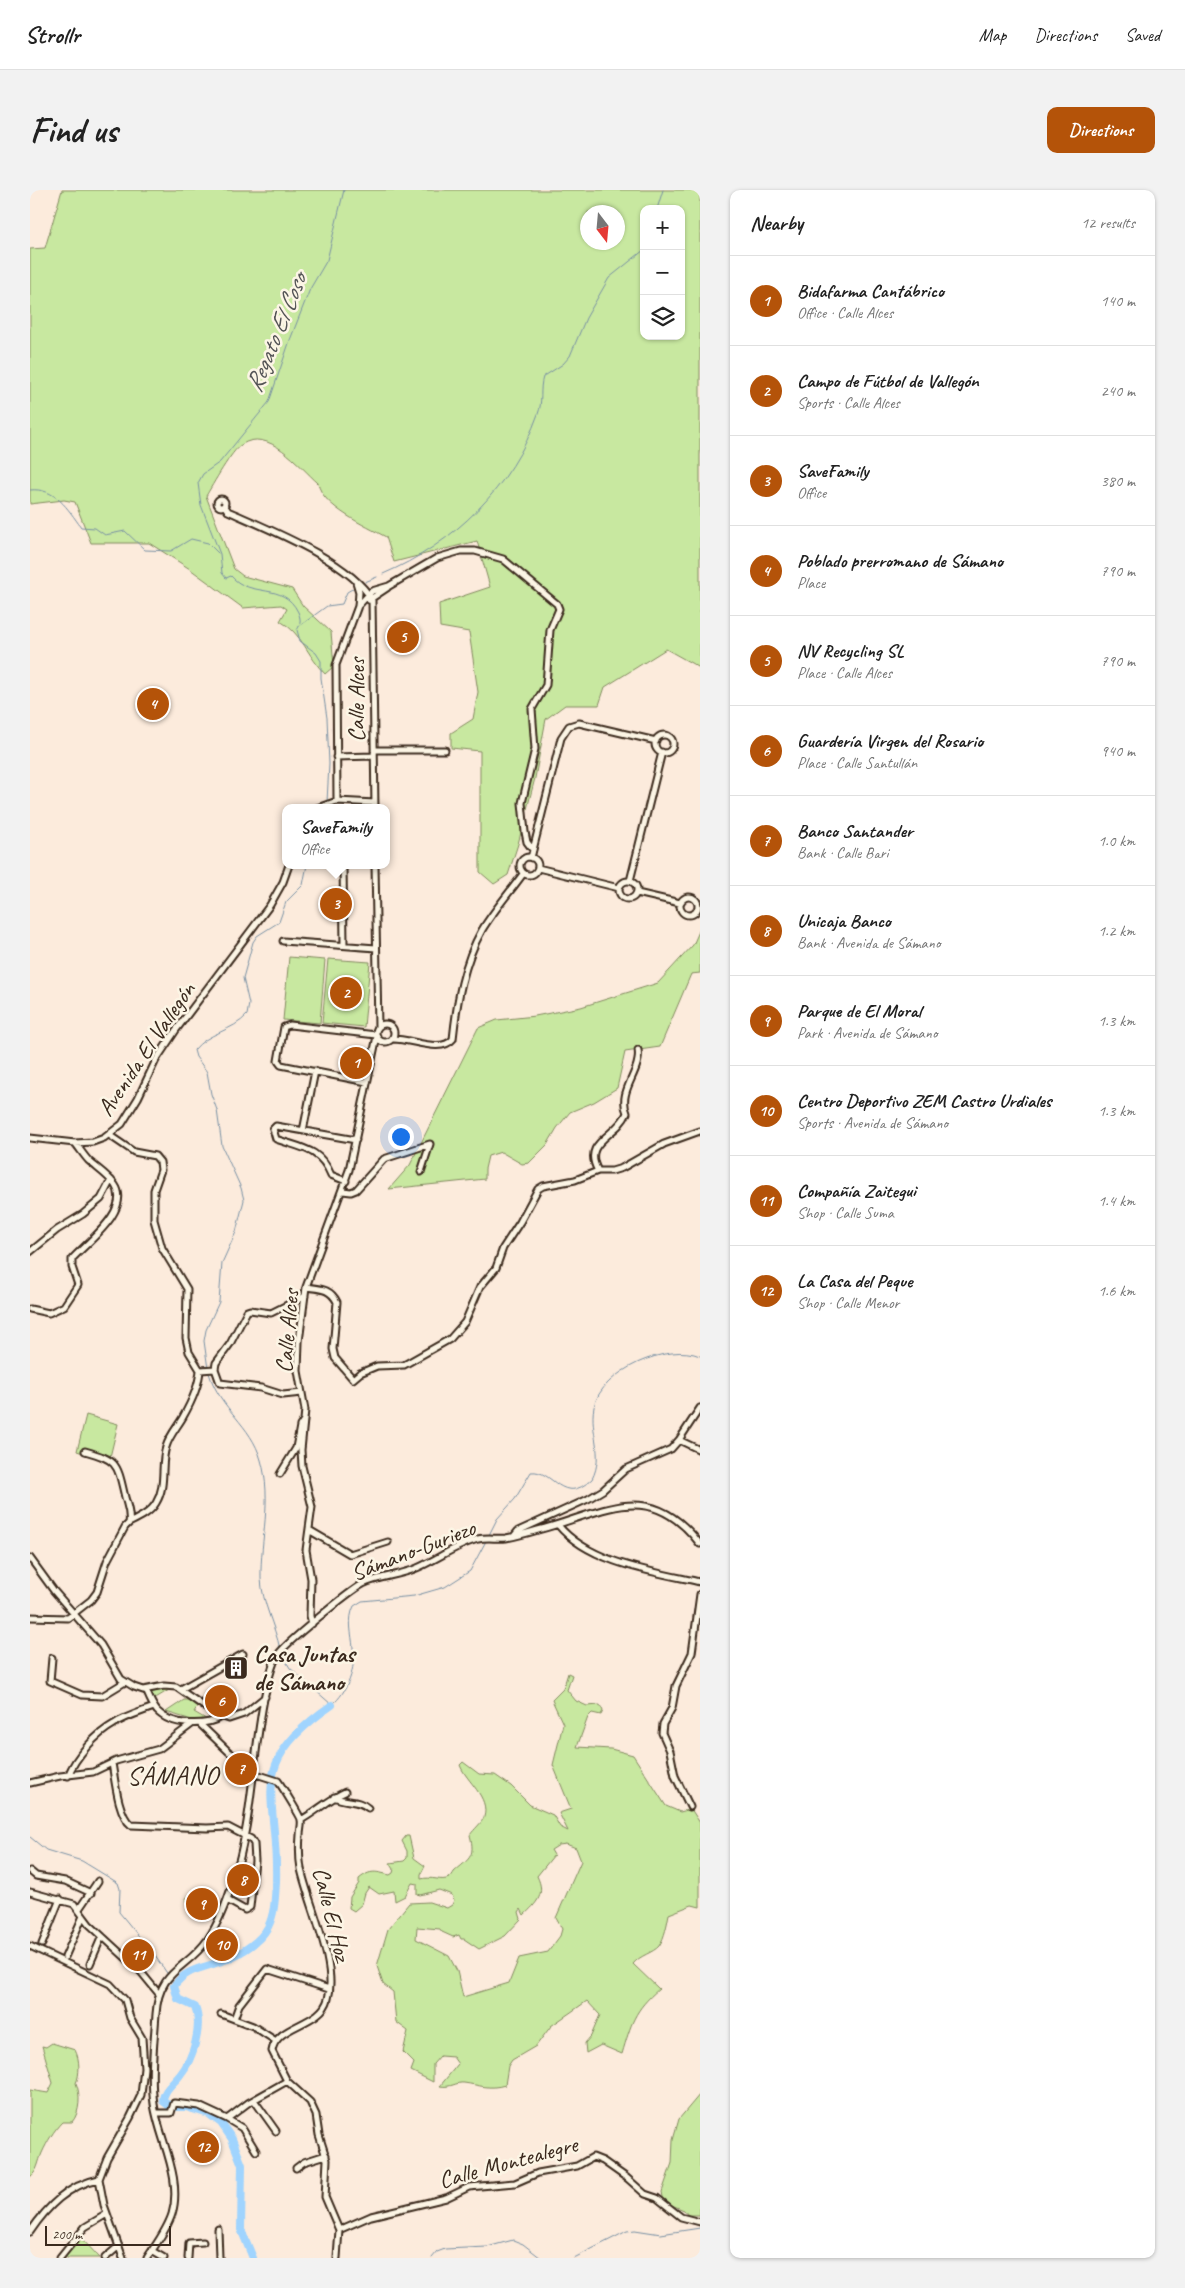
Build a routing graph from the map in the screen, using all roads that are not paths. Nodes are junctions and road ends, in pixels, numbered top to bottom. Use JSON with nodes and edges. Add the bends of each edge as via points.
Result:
{"nodes":[{"id":1,"x":224,"y":505,"type":"dead end"},
{"id":2,"x":355,"y":578,"type":"junction"},
{"id":3,"x":362,"y":585,"type":"junction"},
{"id":4,"x":389,"y":586,"type":"junction"},
{"id":5,"x":380,"y":589,"type":"junction"},
{"id":6,"x":368,"y":594,"type":"junction"},
{"id":7,"x":372,"y":600,"type":"junction"},
{"id":8,"x":358,"y":606,"type":"junction"},
{"id":9,"x":656,"y":742,"type":"junction"},
{"id":10,"x":445,"y":750,"type":"dead end"},
{"id":11,"x":662,"y":752,"type":"junction"},
{"id":12,"x":374,"y":753,"type":"junction"},
{"id":13,"x":336,"y":757,"type":"junction"},
{"id":14,"x":338,"y":803,"type":"edge"},
{"id":15,"x":356,"y":804,"type":"edge"},
{"id":16,"x":375,"y":804,"type":"edge"},
{"id":17,"x":533,"y":850,"type":"junction"},
{"id":18,"x":531,"y":858,"type":"junction"},
{"id":19,"x":538,"y":868,"type":"junction"},
{"id":20,"x":288,"y":869,"type":"edge"},
{"id":21,"x":343,"y":869,"type":"edge"},
{"id":22,"x":375,"y":869,"type":"edge"},
{"id":23,"x":524,"y":874,"type":"junction"},
{"id":24,"x":630,"y":882,"type":"junction"},
{"id":25,"x":619,"y":888,"type":"junction"},
{"id":26,"x":637,"y":893,"type":"junction"},
{"id":27,"x":680,"y":903,"type":"dead end"},
{"id":28,"x":283,"y":941,"type":"dead end"},
{"id":29,"x":344,"y":945,"type":"junction"},
{"id":30,"x":376,"y":948,"type":"junction"},
{"id":31,"x":376,"y":1012,"type":"junction"},
{"id":32,"x":384,"y":1024,"type":"junction"},
{"id":33,"x":377,"y":1032,"type":"junction"},
{"id":34,"x":394,"y":1032,"type":"junction"},
{"id":35,"x":404,"y":1038,"type":"junction"},
{"id":36,"x":392,"y":1039,"type":"junction"},
{"id":37,"x":381,"y":1041,"type":"junction"},
{"id":38,"x":373,"y":1047,"type":"junction"},
{"id":39,"x":638,"y":1050,"type":"dead end"},
{"id":40,"x":315,"y":1071,"type":"junction"},
{"id":41,"x":367,"y":1082,"type":"junction"},
{"id":42,"x":304,"y":1130,"type":"junction"},
{"id":43,"x":700,"y":1131,"type":"edge"},
{"id":44,"x":109,"y":1135,"type":"junction"},
{"id":45,"x":30,"y":1138,"type":"edge"},
{"id":46,"x":356,"y":1140,"type":"junction"},
{"id":47,"x":75,"y":1143,"type":"junction"},
{"id":48,"x":598,"y":1171,"type":"junction"},
{"id":49,"x":421,"y":1172,"type":"dead end"},
{"id":50,"x":111,"y":1180,"type":"junction"},
{"id":51,"x":346,"y":1181,"type":"junction"},
{"id":52,"x":343,"y":1191,"type":"junction"},
{"id":53,"x":30,"y":1252,"type":"edge"},
{"id":54,"x":306,"y":1287,"type":"junction"},
{"id":55,"x":305,"y":1296,"type":"junction"},
{"id":56,"x":30,"y":1309,"type":"edge"},
{"id":57,"x":213,"y":1369,"type":"junction"},
{"id":58,"x":202,"y":1370,"type":"junction"},
{"id":59,"x":302,"y":1393,"type":"junction"},
{"id":60,"x":700,"y":1408,"type":"edge"},
{"id":61,"x":304,"y":1420,"type":"junction"},
{"id":62,"x":679,"y":1440,"type":"junction"},
{"id":63,"x":700,"y":1450,"type":"edge"},
{"id":64,"x":85,"y":1451,"type":"dead end"},
{"id":65,"x":280,"y":1474,"type":"dead end"},
{"id":66,"x":129,"y":1523,"type":"junction"},
{"id":67,"x":558,"y":1525,"type":"junction"},
{"id":68,"x":309,"y":1530,"type":"junction"},
{"id":69,"x":514,"y":1536,"type":"junction"},
{"id":70,"x":388,"y":1542,"type":"dead end"},
{"id":71,"x":700,"y":1544,"type":"edge"},
{"id":72,"x":30,"y":1558,"type":"edge"},
{"id":73,"x":700,"y":1582,"type":"edge"},
{"id":74,"x":700,"y":1594,"type":"edge"},
{"id":75,"x":74,"y":1614,"type":"junction"},
{"id":76,"x":30,"y":1617,"type":"edge"},
{"id":77,"x":312,"y":1624,"type":"junction"},
{"id":78,"x":697,"y":1643,"type":"edge"},
{"id":79,"x":243,"y":1654,"type":"dead end"},
{"id":80,"x":52,"y":1658,"type":"dead end"},
{"id":81,"x":125,"y":1682,"type":"junction"},
{"id":82,"x":181,"y":1689,"type":"junction"},
{"id":83,"x":146,"y":1690,"type":"junction"},
{"id":84,"x":265,"y":1697,"type":"junction"},
{"id":85,"x":154,"y":1707,"type":"junction"},
{"id":86,"x":221,"y":1717,"type":"junction"},
{"id":87,"x":192,"y":1724,"type":"junction"},
{"id":88,"x":201,"y":1725,"type":"junction"},
{"id":89,"x":112,"y":1763,"type":"junction"},
{"id":90,"x":254,"y":1767,"type":"junction"},
{"id":91,"x":253,"y":1773,"type":"junction"},
{"id":92,"x":68,"y":1776,"type":"junction"},
{"id":93,"x":30,"y":1783,"type":"edge"},
{"id":94,"x":345,"y":1792,"type":"dead end"},
{"id":95,"x":334,"y":1797,"type":"junction"},
{"id":96,"x":690,"y":1806,"type":"dead end"},
{"id":97,"x":368,"y":1808,"type":"dead end"},
{"id":98,"x":301,"y":1820,"type":"junction"},
{"id":99,"x":244,"y":1834,"type":"junction"},
{"id":100,"x":30,"y":1871,"type":"edge"},
{"id":101,"x":98,"y":1881,"type":"dead end"},
{"id":102,"x":30,"y":1892,"type":"edge"},
{"id":103,"x":91,"y":1894,"type":"junction"},
{"id":104,"x":60,"y":1899,"type":"junction"},
{"id":105,"x":226,"y":1900,"type":"junction"},
{"id":106,"x":79,"y":1909,"type":"junction"},
{"id":107,"x":83,"y":1916,"type":"junction"},
{"id":108,"x":102,"y":1936,"type":"junction"},
{"id":109,"x":42,"y":1944,"type":"dead end"},
{"id":110,"x":30,"y":1946,"type":"edge"},
{"id":111,"x":65,"y":1957,"type":"dead end"},
{"id":112,"x":90,"y":1964,"type":"dead end"},
{"id":113,"x":329,"y":1990,"type":"junction"},
{"id":114,"x":159,"y":1994,"type":"junction"},
{"id":115,"x":221,"y":2014,"type":"dead end"},
{"id":116,"x":234,"y":2019,"type":"junction"},
{"id":117,"x":276,"y":2041,"type":"junction"},
{"id":118,"x":287,"y":2081,"type":"junction"},
{"id":119,"x":254,"y":2100,"type":"junction"},
{"id":120,"x":156,"y":2113,"type":"junction"},
{"id":121,"x":227,"y":2119,"type":"junction"},
{"id":122,"x":276,"y":2131,"type":"dead end"},
{"id":123,"x":256,"y":2151,"type":"dead end"},
{"id":124,"x":326,"y":2155,"type":"junction"},
{"id":125,"x":296,"y":2168,"type":"dead end"},
{"id":126,"x":99,"y":2179,"type":"junction"},
{"id":127,"x":107,"y":2214,"type":"junction"},
{"id":128,"x":700,"y":2222,"type":"edge"},
{"id":129,"x":218,"y":2229,"type":"dead end"},
{"id":130,"x":339,"y":2230,"type":"junction"},
{"id":131,"x":30,"y":2232,"type":"edge"},
{"id":132,"x":203,"y":2242,"type":"dead end"},
{"id":133,"x":119,"y":2246,"type":"junction"},
{"id":134,"x":152,"y":2251,"type":"junction"},
{"id":135,"x":60,"y":2258,"type":"edge"},
{"id":136,"x":105,"y":2258,"type":"edge"},
{"id":137,"x":123,"y":2258,"type":"edge"},
{"id":138,"x":147,"y":2258,"type":"edge"},
{"id":139,"x":164,"y":2258,"type":"edge"},
{"id":140,"x":188,"y":2258,"type":"edge"},
{"id":141,"x":219,"y":2258,"type":"edge"},
{"id":142,"x":337,"y":2258,"type":"edge"}],
"edges":[{"from":1,"to":2,"type":"street","via":[[228,511],[293,541]]},
{"from":2,"to":3,"type":"street"},
{"from":2,"to":8,"type":"street"},
{"from":3,"to":5,"type":"street"},
{"from":3,"to":6,"type":"street"},
{"from":4,"to":5,"type":"street"},
{"from":4,"to":7,"type":"street"},
{"from":4,"to":17,"type":"street","via":[[437,558],[460,551],[475,551],[503,559],[560,609],[550,630],[546,684],[532,709],[535,749],[522,802],[524,832]]},
{"from":5,"to":6,"type":"street"},
{"from":6,"to":7,"type":"street"},
{"from":6,"to":8,"type":"street"},
{"from":7,"to":8,"type":"street"},
{"from":7,"to":12,"type":"street","name":"Calle Alces"},
{"from":8,"to":13,"type":"street","via":[[336,666]]},
{"from":9,"to":11,"type":"street","via":[[656,748]]},
{"from":9,"to":11,"type":"street","via":[[663,735],[672,740],[673,747]]},
{"from":9,"to":17,"type":"street","via":[[579,723],[566,728]]},
{"from":10,"to":12,"type":"street"},
{"from":11,"to":24,"type":"street"},
{"from":12,"to":13,"type":"street"},
{"from":12,"to":16,"type":"street","name":"Calle Alces"},
{"from":13,"to":14,"type":"street"},
{"from":14,"to":15,"type":"street"},
{"from":17,"to":18,"type":"street"},
{"from":18,"to":19,"type":"street"},
{"from":18,"to":23,"type":"street","via":[[520,863]]},
{"from":19,"to":23,"type":"street","via":[[532,874]]},
{"from":19,"to":25,"type":"street"},
{"from":20,"to":44,"type":"street","name":"Avenida El Vallegón","via":[[270,905],[176,1030],[156,1060],[131,1111]]},
{"from":21,"to":29,"type":"street"},
{"from":22,"to":30,"type":"street","name":"Calle Alces"},
{"from":23,"to":35,"type":"street","via":[[482,931],[472,954],[458,998],[453,1039],[438,1046]]},
{"from":24,"to":25,"type":"street","via":[[623,882]]},
{"from":24,"to":26,"type":"street","via":[[636,886]]},
{"from":25,"to":26,"type":"street","via":[[619,895],[625,900],[632,899]]},
{"from":26,"to":27,"type":"street"},
{"from":28,"to":29,"type":"street"},
{"from":29,"to":30,"type":"street"},
{"from":30,"to":31,"type":"street","name":"Calle Alces"},
{"from":31,"to":32,"type":"street"},
{"from":31,"to":33,"type":"street","name":"Calle Alces"},
{"from":32,"to":33,"type":"street"},
{"from":32,"to":34,"type":"street","via":[[391,1026]]},
{"from":33,"to":37,"type":"street"},
{"from":33,"to":38,"type":"street","name":"Calle Alces"},
{"from":33,"to":40,"type":"street","via":[[286,1025],[278,1064]]},
{"from":34,"to":35,"type":"street"},
{"from":34,"to":36,"type":"street"},
{"from":35,"to":36,"type":"street"},
{"from":36,"to":37,"type":"street"},
{"from":37,"to":38,"type":"street"},
{"from":38,"to":41,"type":"street","name":"Calle Alces"},
{"from":39,"to":48,"type":"street","via":[[638,1064],[626,1090],[624,1105],[628,1113],[592,1154]]},
{"from":40,"to":41,"type":"street"},
{"from":40,"to":42,"type":"street"},
{"from":41,"to":46,"type":"street","name":"Calle Alces"},
{"from":42,"to":46,"type":"street"},
{"from":42,"to":51,"type":"street","via":[[276,1126],[273,1134],[276,1139],[316,1153],[331,1175]]},
{"from":43,"to":48,"type":"street","via":[[664,1144],[622,1168]]},
{"from":44,"to":47,"type":"street","name":"Avenida El Vallegón","via":[[93,1142]]},
{"from":44,"to":58,"type":"street","via":[[134,1152],[154,1156],[160,1162],[161,1170],[154,1190],[154,1220],[162,1248],[187,1289],[186,1338],[189,1352]]},
{"from":45,"to":47,"type":"street","name":"Avenida El Vallegón"},
{"from":46,"to":51,"type":"street","name":"Calle Alces"},
{"from":47,"to":50,"type":"street","via":[[88,1160]]},
{"from":48,"to":54,"type":"street","via":[[538,1189],[503,1248],[496,1268],[480,1287],[464,1322],[450,1339],[404,1365],[368,1368],[353,1379],[335,1358],[333,1350],[337,1302],[334,1296],[322,1288]]},
{"from":49,"to":52,"type":"street","via":[[430,1144],[384,1159],[356,1190]]},
{"from":50,"to":53,"type":"street","via":[[101,1199]]},
{"from":50,"to":56,"type":"street","via":[[119,1194],[118,1203],[101,1232],[72,1259],[78,1285],[76,1289],[60,1309],[46,1313]]},
{"from":51,"to":52,"type":"street","name":"Calle Alces"},
{"from":52,"to":54,"type":"street","name":"Calle Alces"},
{"from":54,"to":55,"type":"street","name":"Calle Alces"},
{"from":55,"to":57,"type":"street","via":[[272,1313],[247,1311]]},
{"from":55,"to":59,"type":"street","name":"Calle Alces","via":[[298,1358]]},
{"from":57,"to":58,"type":"street"},
{"from":57,"to":59,"type":"street","via":[[220,1383],[261,1388],[283,1395]]},
{"from":58,"to":66,"type":"street","via":[[189,1406],[167,1444],[158,1501],[145,1515]]},
{"from":59,"to":61,"type":"street","name":"Calle Alces"},
{"from":60,"to":62,"type":"street"},
{"from":61,"to":65,"type":"street","via":[[296,1448]]},
{"from":61,"to":68,"type":"street","name":"Calle Alces","via":[[301,1450],[312,1507]]},
{"from":62,"to":63,"type":"street"},
{"from":62,"to":69,"type":"street","via":[[660,1454],[626,1469],[597,1494],[518,1531]]},
{"from":64,"to":66,"type":"street","via":[[109,1458],[118,1468],[130,1508]]},
{"from":66,"to":75,"type":"street","via":[[107,1561],[97,1592]]},
{"from":67,"to":69,"type":"street","name":"Sámano-Guriezo"},
{"from":67,"to":71,"type":"street","name":"Sámano-Guriezo","via":[[612,1506],[640,1504],[678,1520]]},
{"from":67,"to":73,"type":"street","via":[[576,1543],[592,1552],[631,1566]]},
{"from":68,"to":70,"type":"street","via":[[350,1554]]},
{"from":68,"to":77,"type":"street","name":"Calle Alces","via":[[306,1550],[311,1579]]},
{"from":69,"to":77,"type":"street","name":"Sámano-Guriezo","via":[[471,1542],[410,1571],[362,1584]]},
{"from":72,"to":75,"type":"street"},
{"from":74,"to":78,"type":"street"},
{"from":75,"to":76,"type":"street","via":[[68,1618]]},
{"from":75,"to":81,"type":"street","via":[[101,1644]]},
{"from":77,"to":84,"type":"street","name":"Sámano-Guriezo","via":[[275,1659]]},
{"from":78,"to":96,"type":"street","via":[[676,1686],[662,1733],[675,1776]]},
{"from":79,"to":82,"type":"street"},
{"from":80,"to":81,"type":"street","via":[[50,1681],[82,1695],[102,1696]]},
{"from":81,"to":83,"type":"street"},
{"from":82,"to":83,"type":"street","via":[[170,1686]]},
{"from":82,"to":86,"type":"street"},
{"from":83,"to":85,"type":"street"},
{"from":84,"to":86,"type":"street","via":[[239,1717]]},
{"from":84,"to":90,"type":"street","name":"Sámano-Guriezo"},
{"from":85,"to":87,"type":"street","via":[[163,1716]]},
{"from":85,"to":92,"type":"street","via":[[108,1728],[80,1756]]},
{"from":86,"to":88,"type":"street"},
{"from":87,"to":88,"type":"street"},
{"from":87,"to":89,"type":"street","via":[[159,1749]]},
{"from":88,"to":90,"type":"street","via":[[229,1752]]},
{"from":89,"to":92,"type":"street","via":[[93,1772]]},
{"from":89,"to":99,"type":"street","via":[[121,1808],[131,1825],[228,1827]]},
{"from":90,"to":91,"type":"street","name":"Sámano-Guriezo"},
{"from":91,"to":98,"type":"street","via":[[281,1784]]},
{"from":91,"to":99,"type":"street","name":"Sámano-Guriezo"},
{"from":92,"to":93,"type":"street"},
{"from":94,"to":95,"type":"street"},
{"from":95,"to":97,"type":"street","via":[[359,1802]]},
{"from":95,"to":98,"type":"street"},
{"from":98,"to":113,"type":"street","name":"Calle El Hoz","via":[[301,1869],[327,1954]]},
{"from":99,"to":105,"type":"street","name":"Sámano-Guriezo","via":[[240,1859]]},
{"from":99,"to":105,"type":"street","via":[[254,1844],[250,1907],[245,1910]]},
{"from":100,"to":103,"type":"street","via":[[36,1876],[66,1881]]},
{"from":101,"to":103,"type":"street"},
{"from":102,"to":104,"type":"street"},
{"from":103,"to":106,"type":"street"},
{"from":104,"to":106,"type":"street"},
{"from":104,"to":109,"type":"street"},
{"from":105,"to":114,"type":"street","name":"Sámano-Guriezo","via":[[208,1939],[165,1980]]},
{"from":106,"to":107,"type":"street"},
{"from":107,"to":108,"type":"street"},
{"from":107,"to":111,"type":"street"},
{"from":108,"to":112,"type":"street"},
{"from":108,"to":114,"type":"street","via":[[141,1972]]},
{"from":110,"to":126,"type":"street","via":[[110,1984],[125,2000],[130,2018],[142,2038],[144,2068],[141,2095]]},
{"from":113,"to":116,"type":"street","via":[[267,1969],[239,2005]]},
{"from":113,"to":117,"type":"street","name":"Calle El Hoz","via":[[328,2000],[319,2013]]},
{"from":114,"to":120,"type":"street","via":[[153,2090]]},
{"from":115,"to":116,"type":"street"},
{"from":116,"to":117,"type":"street","via":[[253,2026]]},
{"from":117,"to":118,"type":"street","via":[[272,2051]]},
{"from":118,"to":119,"type":"street"},
{"from":118,"to":124,"type":"street","via":[[314,2108]]},
{"from":119,"to":121,"type":"street"},
{"from":119,"to":122,"type":"street"},
{"from":120,"to":121,"type":"street","via":[[171,2113],[174,2103],[198,2106]]},
{"from":120,"to":134,"type":"street","via":[[175,2201],[168,2224]]},
{"from":121,"to":123,"type":"street","via":[[242,2128]]},
{"from":124,"to":125,"type":"street"},
{"from":124,"to":130,"type":"street","via":[[328,2178],[325,2197]]},
{"from":126,"to":127,"type":"street"},
{"from":126,"to":131,"type":"street","via":[[63,2194],[44,2212]]},
{"from":127,"to":133,"type":"street"},
{"from":127,"to":135,"type":"street","via":[[85,2227]]},
{"from":128,"to":130,"type":"street","name":"Calle Montealegre","via":[[681,2217],[594,2157],[577,2166],[538,2173],[515,2183],[469,2187],[446,2198],[371,2216]]},
{"from":129,"to":141,"type":"street"},
{"from":130,"to":142,"type":"street"},
{"from":132,"to":140,"type":"street","via":[[188,2244]]},
{"from":133,"to":136,"type":"street"},
{"from":133,"to":137,"type":"street"},
{"from":134,"to":138,"type":"street"},
{"from":134,"to":139,"type":"street"}]}
